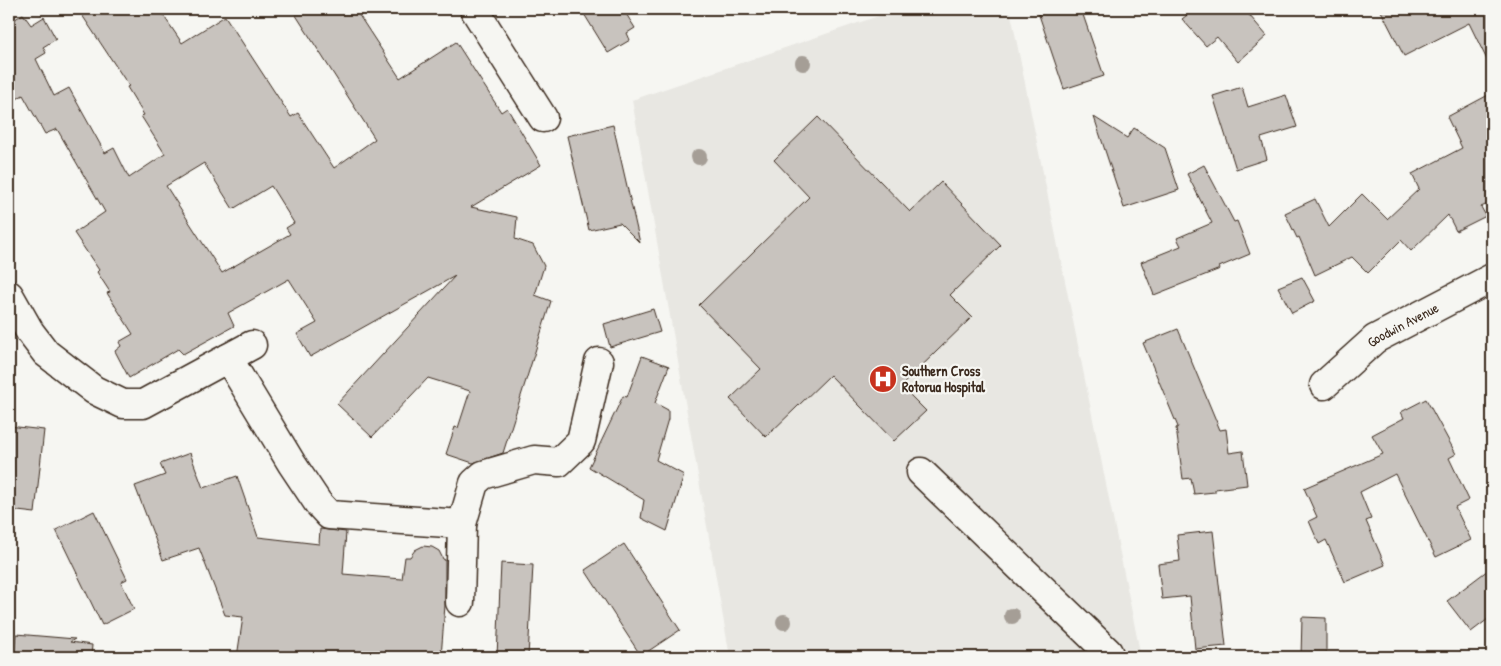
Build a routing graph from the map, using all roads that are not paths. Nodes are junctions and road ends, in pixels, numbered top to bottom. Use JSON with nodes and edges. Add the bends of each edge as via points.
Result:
{"nodes":[{"id":1,"x":474,"y":9,"type":"edge"},
{"id":2,"x":542,"y":118,"type":"dead end"},
{"id":3,"x":1492,"y":278,"type":"edge"},
{"id":4,"x":9,"y":295,"type":"edge"},
{"id":5,"x":252,"y":345,"type":"dead end"},
{"id":6,"x":228,"y":358,"type":"junction"},
{"id":7,"x":600,"y":362,"type":"dead end"},
{"id":8,"x":1324,"y":385,"type":"dead end"},
{"id":9,"x":921,"y":472,"type":"dead end"},
{"id":10,"x":462,"y":524,"type":"junction"},
{"id":11,"x":460,"y":602,"type":"dead end"},
{"id":12,"x":1110,"y":657,"type":"edge"}],
"edges":[{"from":1,"to":2,"type":"street"},
{"from":3,"to":8,"type":"street","name":"Goodwin Avenue","via":[[1375,339]]},
{"from":4,"to":6,"type":"street","via":[[46,353],[94,390],[123,404],[143,404]]},
{"from":5,"to":6,"type":"street"},
{"from":6,"to":10,"type":"street","via":[[292,464],[329,515]]},
{"from":7,"to":10,"type":"street","via":[[581,441],[559,462],[534,460],[483,475],[474,483]]},
{"from":9,"to":12,"type":"street"},
{"from":10,"to":11,"type":"street"}]}
